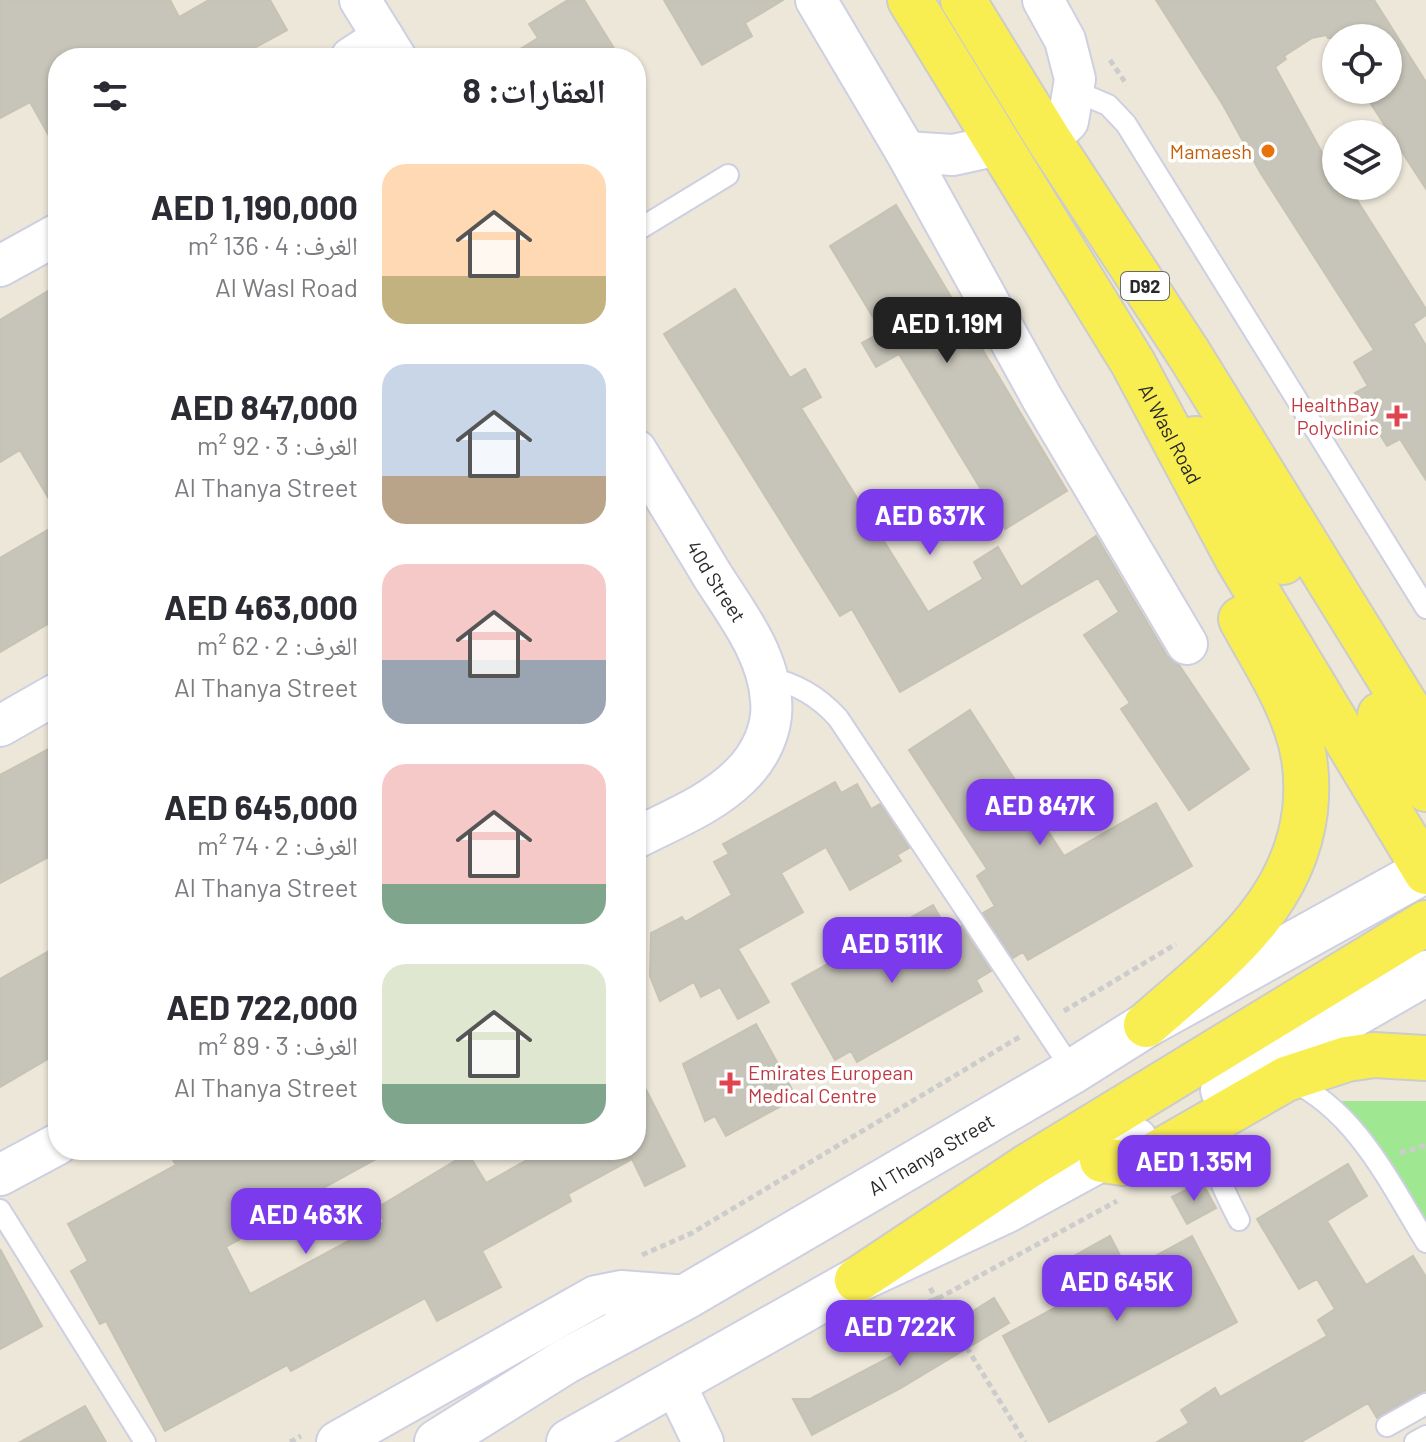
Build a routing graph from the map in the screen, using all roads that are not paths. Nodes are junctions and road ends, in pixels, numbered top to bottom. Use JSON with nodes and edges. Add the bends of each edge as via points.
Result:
{"nodes":[{"id":1,"x":360,"y":0,"type":"edge"},
{"id":2,"x":816,"y":0,"type":"edge"},
{"id":3,"x":910,"y":0,"type":"edge"},
{"id":4,"x":963,"y":0,"type":"edge"},
{"id":5,"x":1043,"y":0,"type":"edge"},
{"id":6,"x":381,"y":48,"type":"edge"},
{"id":7,"x":1075,"y":91,"type":"junction"},
{"id":8,"x":1049,"y":140,"type":"junction"},
{"id":9,"x":999,"y":145,"type":"junction"},
{"id":10,"x":906,"y":152,"type":"junction"},
{"id":11,"x":728,"y":175,"type":"dead end"},
{"id":12,"x":646,"y":225,"type":"edge"},
{"id":13,"x":48,"y":240,"type":"edge"},
{"id":14,"x":0,"y":266,"type":"edge"},
{"id":15,"x":1133,"y":363,"type":"junction"},
{"id":16,"x":646,"y":466,"type":"edge"},
{"id":17,"x":1237,"y":558,"type":"junction"},
{"id":18,"x":1326,"y":574,"type":"junction"},
{"id":19,"x":1426,"y":608,"type":"edge"},
{"id":20,"x":1187,"y":644,"type":"dead end"},
{"id":21,"x":767,"y":677,"type":"junction"},
{"id":22,"x":1426,"y":679,"type":"edge"},
{"id":23,"x":48,"y":699,"type":"edge"},
{"id":24,"x":0,"y":726,"type":"edge"},
{"id":25,"x":1426,"y":738,"type":"edge"},
{"id":26,"x":1426,"y":789,"type":"edge"},
{"id":27,"x":646,"y":833,"type":"edge"},
{"id":28,"x":1426,"y":871,"type":"edge"},
{"id":29,"x":1426,"y":923,"type":"edge"},
{"id":30,"x":1426,"y":973,"type":"edge"},
{"id":31,"x":1146,"y":1025,"type":"junction"},
{"id":32,"x":1426,"y":1058,"type":"edge"},
{"id":33,"x":1073,"y":1071,"type":"junction"},
{"id":34,"x":1286,"y":1079,"type":"junction"},
{"id":35,"x":1215,"y":1120,"type":"junction"},
{"id":36,"x":48,"y":1149,"type":"edge"},
{"id":37,"x":1102,"y":1160,"type":"junction"},
{"id":38,"x":0,"y":1175,"type":"edge"},
{"id":39,"x":0,"y":1210,"type":"edge"},
{"id":40,"x":1239,"y":1220,"type":"dead end"},
{"id":41,"x":1426,"y":1242,"type":"edge"},
{"id":42,"x":857,"y":1280,"type":"junction"},
{"id":43,"x":687,"y":1296,"type":"junction"},
{"id":44,"x":674,"y":1382,"type":"junction"},
{"id":45,"x":1426,"y":1404,"type":"edge"},
{"id":46,"x":625,"y":1423,"type":"edge"},
{"id":47,"x":1387,"y":1426,"type":"dead end"},
{"id":48,"x":1426,"y":1436,"type":"edge"},
{"id":49,"x":321,"y":1438,"type":"edge"},
{"id":50,"x":145,"y":1442,"type":"edge"},
{"id":51,"x":437,"y":1442,"type":"edge"},
{"id":52,"x":569,"y":1442,"type":"edge"},
{"id":53,"x":703,"y":1442,"type":"edge"},
{"id":54,"x":1415,"y":1442,"type":"edge"}],
"edges":[{"from":1,"to":6,"type":"street"},
{"from":2,"to":10,"type":"street"},
{"from":3,"to":9,"type":"main road","name":"Al Wasl Road","number":"D92"},
{"from":4,"to":8,"type":"main road","number":"D92"},
{"from":5,"to":7,"type":"street","via":[[1068,48]]},
{"from":7,"to":8,"type":"street","via":[[1068,121]]},
{"from":7,"to":19,"type":"lane","via":[[1108,105],[1126,124]]},
{"from":8,"to":18,"type":"main road","number":"D92"},
{"from":9,"to":10,"type":"street","via":[[953,155]]},
{"from":9,"to":15,"type":"main road","name":"Al Wasl Road","number":"D92"},
{"from":10,"to":20,"type":"street","via":[[1043,400]]},
{"from":11,"to":12,"type":"lane"},
{"from":13,"to":14,"type":"street"},
{"from":15,"to":17,"type":"main road","name":"Al Wasl Road","number":"D92"},
{"from":15,"to":26,"type":"main road","via":[[1258,521]]},
{"from":16,"to":21,"type":"street","name":"40d Street","via":[[753,641]]},
{"from":17,"to":28,"type":"main road","name":"Al Wasl Road","number":"D92"},
{"from":17,"to":31,"type":"main road","via":[[1234,604],[1289,708],[1303,753],[1303,825],[1288,874],[1259,921]]},
{"from":18,"to":22,"type":"main road"},
{"from":18,"to":25,"type":"main road","number":"D92"},
{"from":21,"to":27,"type":"street","name":"40d Street","via":[[771,723],[741,775],[719,794]]},
{"from":21,"to":33,"type":"lane","via":[[810,693],[838,718]]},
{"from":23,"to":24,"type":"street"},
{"from":28,"to":31,"type":"main road","name":"Al Thanya Street"},
{"from":29,"to":42,"type":"main road","via":[[1028,1166]]},
{"from":30,"to":37,"type":"main road"},
{"from":31,"to":33,"type":"main road","name":"Al Thanya Street"},
{"from":32,"to":34,"type":"main road","via":[[1347,1059]]},
{"from":33,"to":43,"type":"main road","name":"Al Thanya Street"},
{"from":34,"to":35,"type":"main road"},
{"from":34,"to":41,"type":"lane","via":[[1350,1124]]},
{"from":35,"to":37,"type":"main road","via":[[1145,1160]]},
{"from":35,"to":40,"type":"lane","via":[[1214,1166]]},
{"from":36,"to":38,"type":"street"},
{"from":37,"to":42,"type":"main road"},
{"from":39,"to":50,"type":"lane"},
{"from":42,"to":44,"type":"main road"},
{"from":43,"to":49,"type":"street","via":[[621,1291],[596,1296]]},
{"from":43,"to":51,"type":"main road","name":"Al Thanya Street","via":[[566,1361]]},
{"from":44,"to":46,"type":"main road"},
{"from":44,"to":53,"type":"street"},
{"from":45,"to":47,"type":"lane"},
{"from":46,"to":52,"type":"main road"},
{"from":48,"to":54,"type":"lane"}]}
